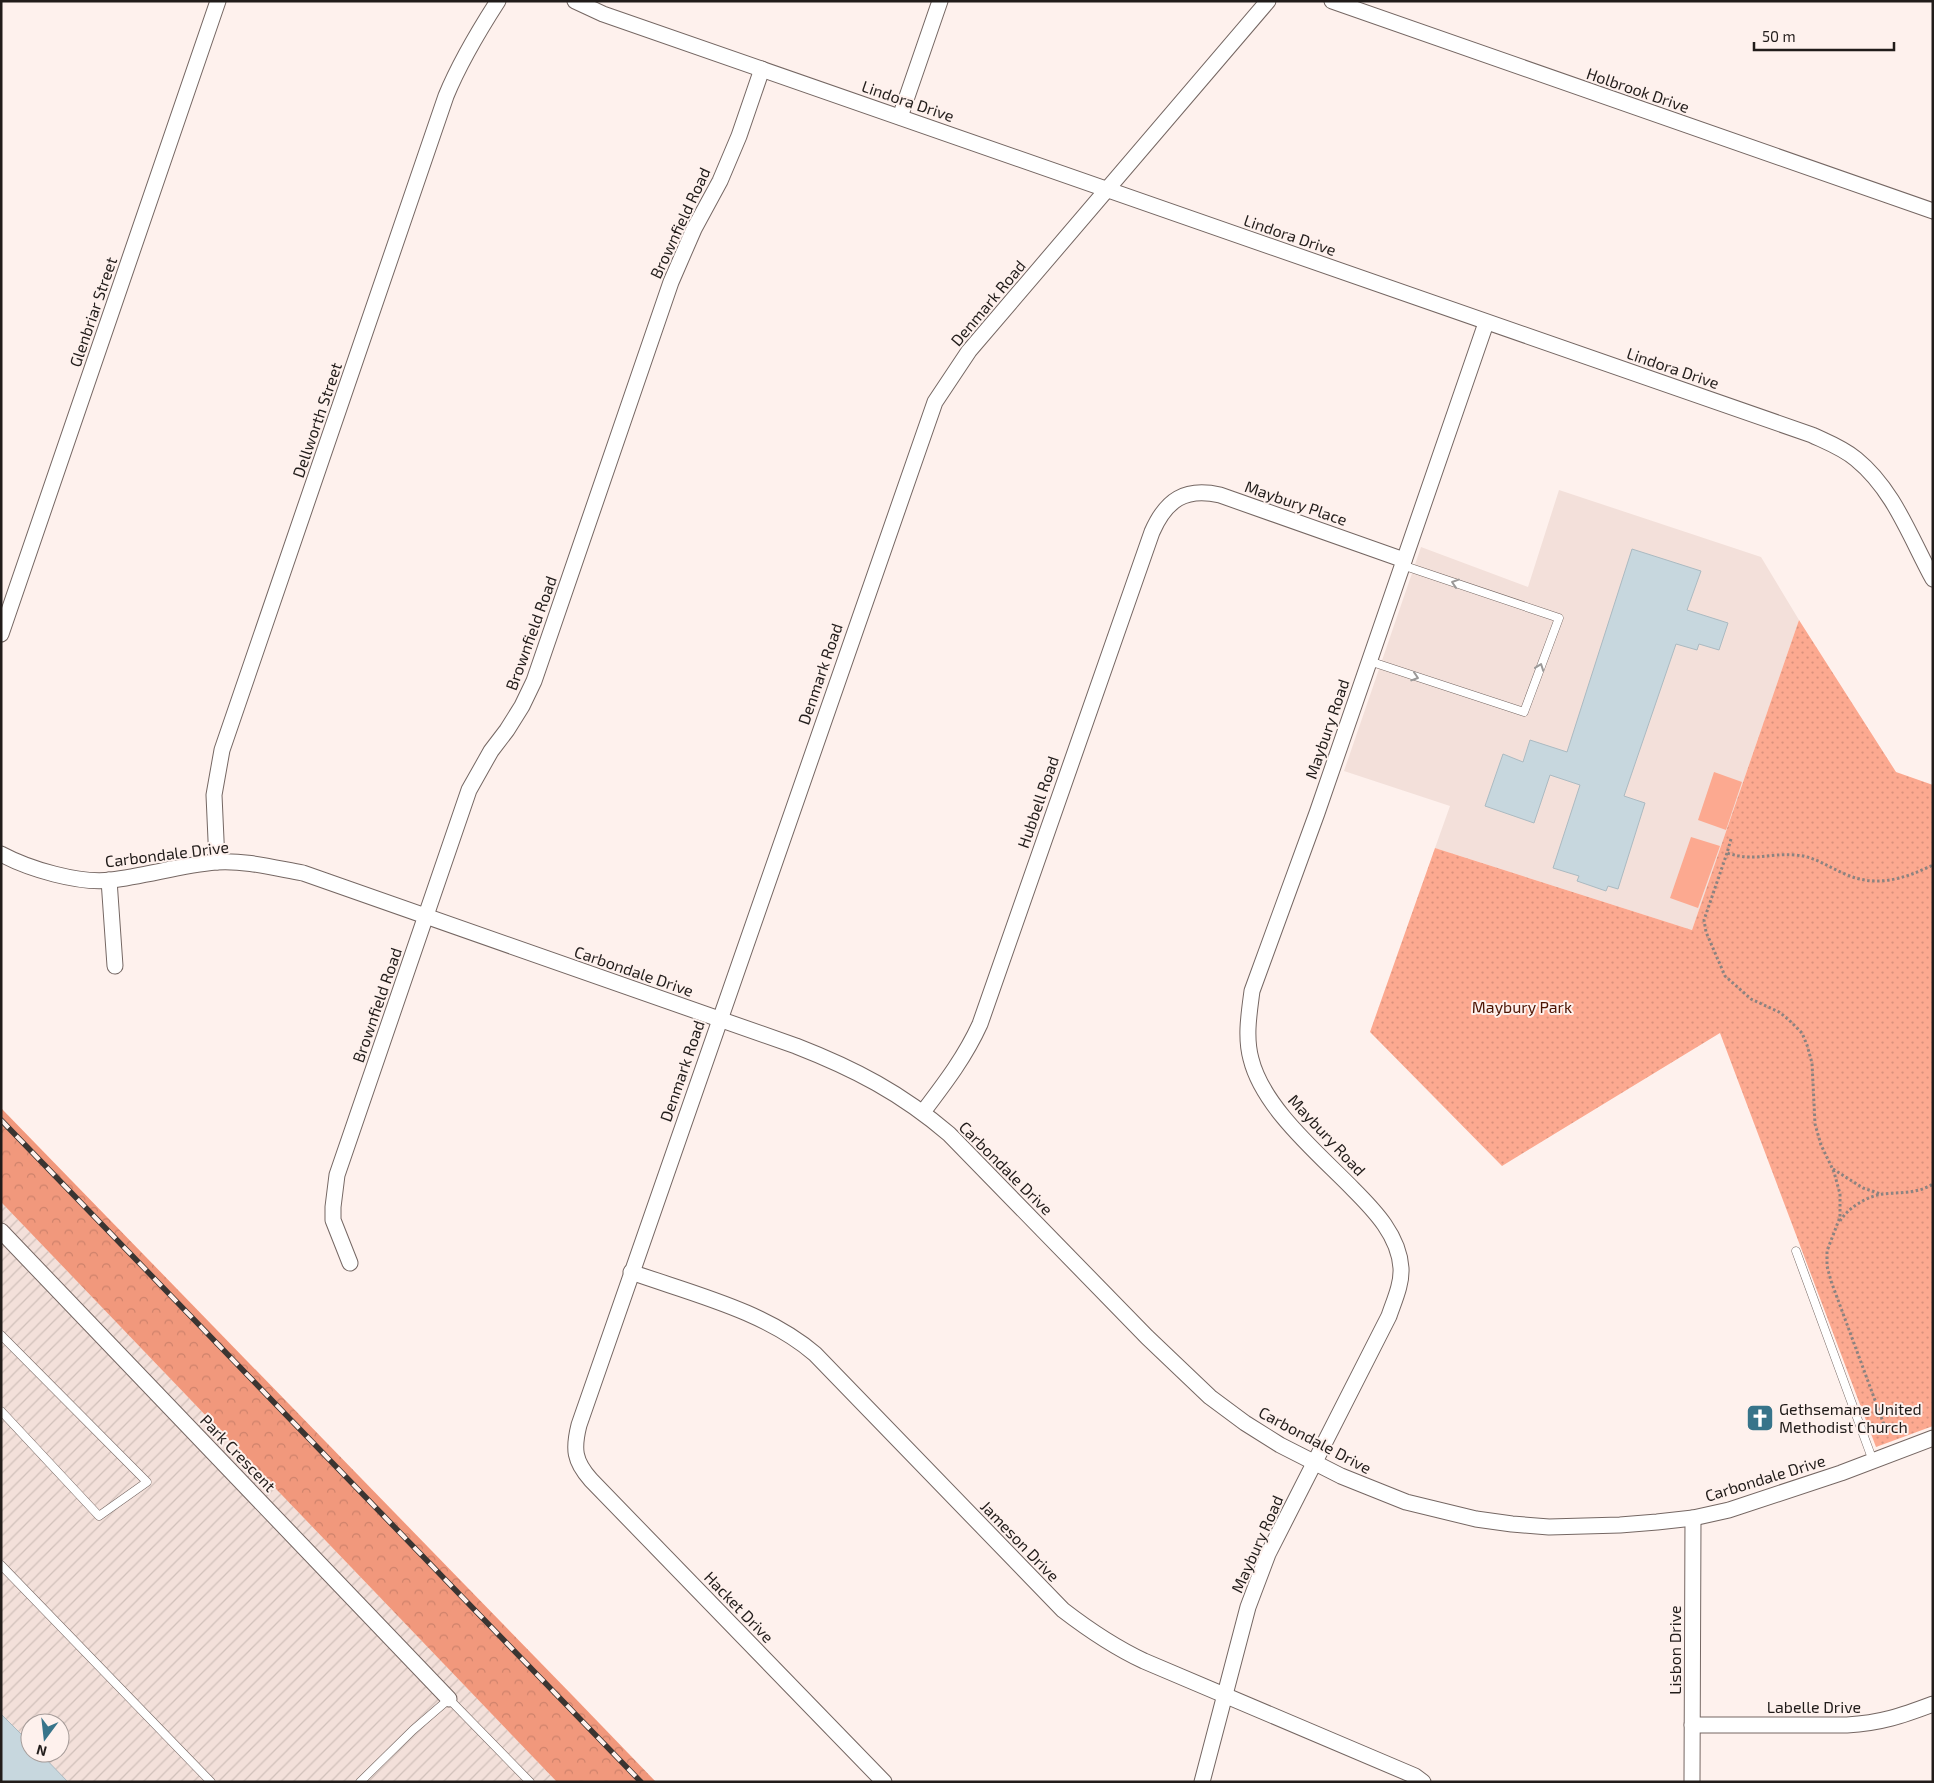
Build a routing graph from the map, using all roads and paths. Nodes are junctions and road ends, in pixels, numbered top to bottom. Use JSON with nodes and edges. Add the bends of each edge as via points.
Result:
{"nodes":[{"id":1,"x":218,"y":1,"type":"edge"},
{"id":2,"x":498,"y":1,"type":"edge"},
{"id":3,"x":576,"y":1,"type":"edge"},
{"id":4,"x":940,"y":1,"type":"edge"},
{"id":5,"x":1268,"y":1,"type":"edge"},
{"id":6,"x":1332,"y":1,"type":"edge"},
{"id":7,"x":762,"y":69,"type":"junction"},
{"id":8,"x":900,"y":116,"type":"junction"},
{"id":9,"x":1107,"y":190,"type":"junction"},
{"id":10,"x":1933,"y":211,"type":"edge"},
{"id":11,"x":1486,"y":323,"type":"junction"},
{"id":12,"x":1176,"y":499,"type":"joint"},
{"id":13,"x":1403,"y":562,"type":"junction"},
{"id":14,"x":1933,"y":579,"type":"edge"},
{"id":15,"x":1,"y":634,"type":"edge"},
{"id":16,"x":1369,"y":661,"type":"junction"},
{"id":17,"x":1731,"y":840,"type":"dead end"},
{"id":18,"x":1727,"y":853,"type":"junction"},
{"id":19,"x":1,"y":854,"type":"edge"},
{"id":20,"x":217,"y":862,"type":"junction"},
{"id":21,"x":1933,"y":865,"type":"edge"},
{"id":22,"x":109,"y":880,"type":"junction"},
{"id":23,"x":426,"y":916,"type":"junction"},
{"id":24,"x":115,"y":966,"type":"dead end"},
{"id":25,"x":719,"y":1019,"type":"junction"},
{"id":26,"x":923,"y":1112,"type":"junction"},
{"id":27,"x":1833,"y":1169,"type":"junction"},
{"id":28,"x":1933,"y":1184,"type":"edge"},
{"id":29,"x":1882,"y":1194,"type":"junction"},
{"id":30,"x":1836,"y":1228,"type":"junction"},
{"id":31,"x":1,"y":1231,"type":"edge"},
{"id":32,"x":1796,"y":1251,"type":"dead end"},
{"id":33,"x":350,"y":1263,"type":"dead end"},
{"id":34,"x":631,"y":1272,"type":"junction"},
{"id":35,"x":1,"y":1335,"type":"edge"},
{"id":36,"x":1,"y":1411,"type":"edge"},
{"id":37,"x":1886,"y":1430,"type":"dead end"},
{"id":38,"x":1933,"y":1438,"type":"edge"},
{"id":39,"x":575,"y":1453,"type":"joint"},
{"id":40,"x":1873,"y":1461,"type":"junction"},
{"id":41,"x":1314,"y":1463,"type":"junction"},
{"id":42,"x":1693,"y":1518,"type":"junction"},
{"id":43,"x":1,"y":1565,"type":"edge"},
{"id":44,"x":1224,"y":1696,"type":"junction"},
{"id":45,"x":449,"y":1699,"type":"junction"},
{"id":46,"x":1933,"y":1704,"type":"edge"},
{"id":47,"x":1692,"y":1725,"type":"junction"},
{"id":48,"x":212,"y":1782,"type":"edge"},
{"id":49,"x":360,"y":1782,"type":"edge"},
{"id":50,"x":530,"y":1782,"type":"edge"},
{"id":51,"x":884,"y":1782,"type":"edge"},
{"id":52,"x":1202,"y":1782,"type":"edge"},
{"id":53,"x":1423,"y":1782,"type":"edge"},
{"id":54,"x":1692,"y":1782,"type":"edge"}],
"edges":[{"from":1,"to":15,"type":"street","name":"Glenbriar Street"},
{"from":2,"to":20,"type":"street","name":"Dellworth Street","via":[[471,42],[446,96],[222,750],[214,795]]},
{"from":3,"to":7,"type":"street","name":"Lindora Drive","via":[[603,14]]},
{"from":4,"to":8,"type":"street"},
{"from":5,"to":9,"type":"street","name":"Denmark Road"},
{"from":6,"to":10,"type":"street","name":"Holbrook Drive"},
{"from":7,"to":8,"type":"street","name":"Lindora Drive"},
{"from":7,"to":23,"type":"street","name":"Brownfield Road","via":[[739,136],[671,282],[534,681],[469,790]]},
{"from":8,"to":9,"type":"street","name":"Lindora Drive"},
{"from":9,"to":11,"type":"street","name":"Lindora Drive"},
{"from":9,"to":25,"type":"street","name":"Denmark Road","via":[[969,351],[934,402]]},
{"from":11,"to":13,"type":"street","name":"Maybury Road"},
{"from":11,"to":14,"type":"street","name":"Lindora Drive","via":[[1812,434],[1837,446],[1881,484],[1904,520]]},
{"from":12,"to":13,"type":"street","name":"Maybury Place","via":[[1198,493],[1220,495]]},
{"from":12,"to":26,"type":"street","name":"Hubbell Road","via":[[1167,506],[1152,532],[980,1024],[969,1047]]},
{"from":13,"to":16,"type":"street","name":"Maybury Road"},
{"from":16,"to":13,"type":"lane","one_way":true,"via":[[1524,712],[1558,618]]},
{"from":16,"to":41,"type":"street","name":"Maybury Road","via":[[1252,992],[1248,1017],[1251,1060],[1260,1083],[1285,1119],[1373,1209],[1395,1240],[1401,1268],[1389,1316]]},
{"from":17,"to":18,"type":"path"},
{"from":18,"to":21,"type":"path","via":[[1742,858],[1809,857],[1863,881],[1884,882],[1904,878]]},
{"from":18,"to":27,"type":"path","via":[[1704,920],[1706,932],[1725,976],[1751,998],[1779,1012],[1802,1033],[1812,1064],[1815,1124],[1820,1145]]},
{"from":19,"to":22,"type":"street","name":"Carbondale Drive","via":[[33,868],[65,876]]},
{"from":20,"to":22,"type":"street","name":"Carbondale Drive"},
{"from":20,"to":23,"type":"street","name":"Carbondale Drive","via":[[303,873]]},
{"from":22,"to":24,"type":"street"},
{"from":23,"to":25,"type":"street","name":"Carbondale Drive"},
{"from":23,"to":33,"type":"street","name":"Brownfield Road","via":[[337,1175],[333,1220]]},
{"from":25,"to":26,"type":"street","name":"Carbondale Drive","via":[[842,1064],[876,1081]]},
{"from":25,"to":34,"type":"street","name":"Denmark Road"},
{"from":26,"to":41,"type":"street","name":"Carbondale Drive","via":[[949,1134],[1210,1397],[1245,1423]]},
{"from":27,"to":29,"type":"path","via":[[1863,1188]]},
{"from":27,"to":30,"type":"path","via":[[1840,1194],[1840,1217]]},
{"from":28,"to":29,"type":"path","via":[[1909,1192]]},
{"from":29,"to":30,"type":"path","via":[[1848,1211]]},
{"from":30,"to":37,"type":"path","via":[[1827,1251],[1830,1282]]},
{"from":31,"to":45,"type":"street","name":"Park Crescent"},
{"from":32,"to":40,"type":"lane"},
{"from":34,"to":39,"type":"street","name":"Denmark Road","via":[[578,1426]]},
{"from":34,"to":44,"type":"street","name":"Jameson Drive","via":[[748,1313],[798,1340],[1063,1610],[1119,1650]]},
{"from":35,"to":36,"type":"lane","via":[[146,1482],[99,1516]]},
{"from":38,"to":40,"type":"street","name":"Carbondale Drive"},
{"from":39,"to":51,"type":"street","name":"Hacket Drive","via":[[591,1480]]},
{"from":40,"to":42,"type":"street","name":"Carbondale Drive","via":[[1729,1510]]},
{"from":41,"to":42,"type":"street","name":"Carbondale Drive","via":[[1398,1499],[1476,1519],[1549,1527]]},
{"from":41,"to":44,"type":"street","name":"Maybury Road","via":[[1256,1580]]},
{"from":42,"to":47,"type":"street","name":"Lisbon Drive"},
{"from":43,"to":48,"type":"lane"},
{"from":44,"to":52,"type":"street","name":"Maybury Road"},
{"from":44,"to":53,"type":"street","name":"Jameson Drive"},
{"from":45,"to":49,"type":"lane"},
{"from":45,"to":50,"type":"lane"},
{"from":46,"to":47,"type":"street","name":"Labelle Drive","via":[[1871,1724]]},
{"from":47,"to":54,"type":"street","name":"Lisbon Drive"}]}
